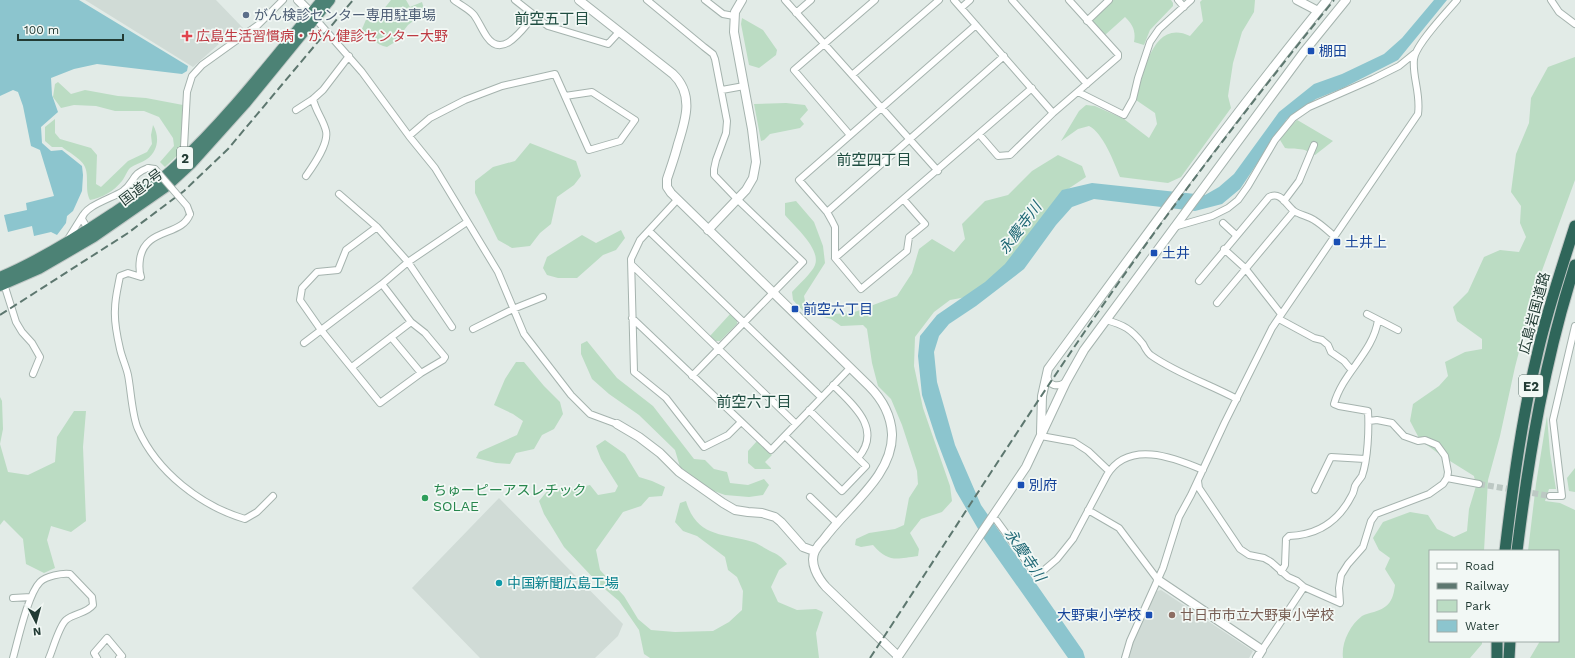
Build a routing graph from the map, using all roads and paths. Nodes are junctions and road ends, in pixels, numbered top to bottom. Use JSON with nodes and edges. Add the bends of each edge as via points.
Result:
{"nodes":[{"id":1,"x":283,"y":0,"type":"edge"},
{"id":2,"x":298,"y":0,"type":"edge"},
{"id":3,"x":322,"y":0,"type":"edge"},
{"id":4,"x":330,"y":0,"type":"edge"},
{"id":5,"x":454,"y":0,"type":"edge"},
{"id":6,"x":515,"y":0,"type":"edge"},
{"id":7,"x":579,"y":0,"type":"edge"},
{"id":8,"x":647,"y":0,"type":"edge"},
{"id":9,"x":705,"y":0,"type":"edge"},
{"id":10,"x":742,"y":0,"type":"edge"},
{"id":11,"x":785,"y":0,"type":"edge"},
{"id":12,"x":810,"y":0,"type":"edge"},
{"id":13,"x":875,"y":0,"type":"edge"},
{"id":14,"x":939,"y":0,"type":"edge"},
{"id":15,"x":954,"y":0,"type":"edge"},
{"id":16,"x":970,"y":0,"type":"edge"},
{"id":17,"x":1012,"y":0,"type":"edge"},
{"id":18,"x":1069,"y":0,"type":"edge"},
{"id":19,"x":1109,"y":0,"type":"edge"},
{"id":20,"x":1178,"y":0,"type":"edge"},
{"id":21,"x":1191,"y":0,"type":"edge"},
{"id":22,"x":1297,"y":0,"type":"edge"},
{"id":23,"x":1327,"y":0,"type":"edge"},
{"id":24,"x":1346,"y":0,"type":"edge"},
{"id":25,"x":1457,"y":0,"type":"edge"},
{"id":26,"x":1551,"y":0,"type":"edge"},
{"id":27,"x":1184,"y":6,"type":"junction"},
{"id":28,"x":961,"y":8,"type":"junction"},
{"id":29,"x":1318,"y":11,"type":"junction"},
{"id":30,"x":796,"y":13,"type":"junction"},
{"id":31,"x":313,"y":16,"type":"junction"},
{"id":32,"x":534,"y":16,"type":"junction"},
{"id":33,"x":734,"y":16,"type":"junction"},
{"id":34,"x":1088,"y":21,"type":"junction"},
{"id":35,"x":1575,"y":24,"type":"edge"},
{"id":36,"x":976,"y":25,"type":"junction"},
{"id":37,"x":619,"y":32,"type":"junction"},
{"id":38,"x":824,"y":44,"type":"junction"},
{"id":39,"x":1415,"y":53,"type":"junction"},
{"id":40,"x":349,"y":56,"type":"junction"},
{"id":41,"x":1004,"y":56,"type":"junction"},
{"id":42,"x":852,"y":75,"type":"junction"},
{"id":43,"x":1087,"y":84,"type":"junction"},
{"id":44,"x":744,"y":86,"type":"junction"},
{"id":45,"x":1032,"y":88,"type":"junction"},
{"id":46,"x":722,"y":90,"type":"junction"},
{"id":47,"x":1078,"y":92,"type":"junction"},
{"id":48,"x":565,"y":96,"type":"junction"},
{"id":49,"x":313,"y":99,"type":"junction"},
{"id":50,"x":881,"y":108,"type":"junction"},
{"id":51,"x":296,"y":110,"type":"dead end"},
{"id":52,"x":1053,"y":113,"type":"junction"},
{"id":53,"x":850,"y":134,"type":"junction"},
{"id":54,"x":979,"y":134,"type":"junction"},
{"id":55,"x":409,"y":136,"type":"junction"},
{"id":56,"x":909,"y":139,"type":"junction"},
{"id":57,"x":1314,"y":145,"type":"dead end"},
{"id":58,"x":187,"y":156,"type":"junction"},
{"id":59,"x":938,"y":171,"type":"junction"},
{"id":60,"x":306,"y":176,"type":"dead end"},
{"id":61,"x":339,"y":194,"type":"dead end"},
{"id":62,"x":737,"y":199,"type":"junction"},
{"id":63,"x":677,"y":200,"type":"junction"},
{"id":64,"x":904,"y":200,"type":"junction"},
{"id":65,"x":1284,"y":201,"type":"junction"},
{"id":66,"x":1294,"y":211,"type":"junction"},
{"id":67,"x":827,"y":212,"type":"junction"},
{"id":68,"x":83,"y":215,"type":"junction"},
{"id":69,"x":467,"y":222,"type":"junction"},
{"id":70,"x":1223,"y":223,"type":"dead end"},
{"id":71,"x":1575,"y":226,"type":"edge"},
{"id":72,"x":377,"y":227,"type":"junction"},
{"id":73,"x":1174,"y":227,"type":"junction"},
{"id":74,"x":708,"y":230,"type":"junction"},
{"id":75,"x":648,"y":231,"type":"junction"},
{"id":76,"x":91,"y":233,"type":"junction"},
{"id":77,"x":1236,"y":235,"type":"junction"},
{"id":78,"x":1334,"y":236,"type":"junction"},
{"id":79,"x":1224,"y":249,"type":"junction"},
{"id":80,"x":54,"y":250,"type":"junction"},
{"id":81,"x":835,"y":258,"type":"junction"},
{"id":82,"x":408,"y":262,"type":"junction"},
{"id":83,"x":632,"y":265,"type":"junction"},
{"id":84,"x":1575,"y":265,"type":"edge"},
{"id":85,"x":1245,"y":268,"type":"junction"},
{"id":86,"x":1199,"y":281,"type":"dead end"},
{"id":87,"x":1,"y":282,"type":"edge"},
{"id":88,"x":382,"y":284,"type":"junction"},
{"id":89,"x":773,"y":292,"type":"junction"},
{"id":90,"x":543,"y":297,"type":"dead end"},
{"id":91,"x":1218,"y":303,"type":"dead end"},
{"id":92,"x":513,"y":309,"type":"junction"},
{"id":93,"x":1367,"y":314,"type":"dead end"},
{"id":94,"x":1280,"y":316,"type":"junction"},
{"id":95,"x":632,"y":318,"type":"junction"},
{"id":96,"x":1106,"y":320,"type":"junction"},
{"id":97,"x":1378,"y":320,"type":"junction"},
{"id":98,"x":411,"y":322,"type":"junction"},
{"id":99,"x":744,"y":323,"type":"junction"},
{"id":100,"x":1575,"y":326,"type":"edge"},
{"id":101,"x":452,"y":327,"type":"dead end"},
{"id":102,"x":473,"y":328,"type":"dead end"},
{"id":103,"x":321,"y":330,"type":"junction"},
{"id":104,"x":1398,"y":330,"type":"dead end"},
{"id":105,"x":392,"y":337,"type":"junction"},
{"id":106,"x":304,"y":343,"type":"dead end"},
{"id":107,"x":718,"y":349,"type":"junction"},
{"id":108,"x":352,"y":367,"type":"junction"},
{"id":109,"x":1349,"y":367,"type":"dead end"},
{"id":110,"x":850,"y":368,"type":"junction"},
{"id":111,"x":1048,"y":369,"type":"junction"},
{"id":112,"x":421,"y":373,"type":"junction"},
{"id":113,"x":33,"y":374,"type":"dead end"},
{"id":114,"x":692,"y":376,"type":"junction"},
{"id":115,"x":1066,"y":382,"type":"junction"},
{"id":116,"x":833,"y":385,"type":"junction"},
{"id":117,"x":822,"y":397,"type":"junction"},
{"id":118,"x":1236,"y":399,"type":"junction"},
{"id":119,"x":809,"y":410,"type":"junction"},
{"id":120,"x":1369,"y":421,"type":"junction"},
{"id":121,"x":741,"y":422,"type":"junction"},
{"id":122,"x":616,"y":424,"type":"joint"},
{"id":123,"x":796,"y":424,"type":"junction"},
{"id":124,"x":785,"y":436,"type":"junction"},
{"id":125,"x":1040,"y":436,"type":"junction"},
{"id":126,"x":858,"y":458,"type":"junction"},
{"id":127,"x":1365,"y":459,"type":"junction"},
{"id":128,"x":1203,"y":470,"type":"junction"},
{"id":129,"x":1109,"y":471,"type":"junction"},
{"id":130,"x":1447,"y":478,"type":"junction"},
{"id":131,"x":1198,"y":481,"type":"junction"},
{"id":132,"x":1478,"y":484,"type":"tunnel mouth"},
{"id":133,"x":1315,"y":490,"type":"dead end"},
{"id":134,"x":273,"y":496,"type":"dead end"},
{"id":135,"x":1550,"y":496,"type":"dead end"},
{"id":136,"x":810,"y":497,"type":"dead end"},
{"id":137,"x":1088,"y":510,"type":"junction"},
{"id":138,"x":996,"y":518,"type":"junction"},
{"id":139,"x":837,"y":522,"type":"junction"},
{"id":140,"x":1505,"y":550,"type":"edge"},
{"id":141,"x":1517,"y":550,"type":"edge"},
{"id":142,"x":814,"y":551,"type":"junction"},
{"id":143,"x":1281,"y":572,"type":"junction"},
{"id":144,"x":1158,"y":580,"type":"junction"},
{"id":145,"x":1304,"y":587,"type":"junction"},
{"id":146,"x":31,"y":597,"type":"junction"},
{"id":147,"x":13,"y":598,"type":"dead end"},
{"id":148,"x":1497,"y":642,"type":"edge"},
{"id":149,"x":1510,"y":642,"type":"edge"},
{"id":150,"x":1262,"y":650,"type":"junction"},
{"id":151,"x":899,"y":657,"type":"edge"},
{"id":152,"x":13,"y":658,"type":"edge"},
{"id":153,"x":49,"y":658,"type":"edge"},
{"id":154,"x":97,"y":658,"type":"edge"},
{"id":155,"x":119,"y":658,"type":"edge"},
{"id":156,"x":1125,"y":658,"type":"edge"},
{"id":157,"x":1257,"y":658,"type":"edge"},
{"id":158,"x":1497,"y":658,"type":"edge"},
{"id":159,"x":1509,"y":658,"type":"edge"}],
"edges":[{"from":1,"to":58,"type":"street","via":[[255,28],[202,65],[192,76],[187,92],[184,146]]},
{"from":2,"to":31,"type":"street"},
{"from":3,"to":31,"type":"highway","name":"国道2号","number":"2"},
{"from":4,"to":31,"type":"highway","name":"国道2号","number":"2"},
{"from":5,"to":32,"type":"street","via":[[474,15],[486,37],[495,45],[510,43]]},
{"from":6,"to":32,"type":"street"},
{"from":7,"to":37,"type":"street"},
{"from":8,"to":46,"type":"street","via":[[713,54]]},
{"from":9,"to":33,"type":"street","via":[[722,14]]},
{"from":10,"to":33,"type":"street"},
{"from":11,"to":30,"type":"street"},
{"from":12,"to":30,"type":"street"},
{"from":13,"to":38,"type":"street"},
{"from":14,"to":42,"type":"street"},
{"from":15,"to":28,"type":"street"},
{"from":16,"to":28,"type":"street"},
{"from":17,"to":43,"type":"street"},
{"from":18,"to":34,"type":"street"},
{"from":19,"to":34,"type":"street"},
{"from":20,"to":27,"type":"street"},
{"from":21,"to":27,"type":"street"},
{"from":22,"to":29,"type":"street"},
{"from":23,"to":29,"type":"street"},
{"from":24,"to":73,"type":"street","via":[[1303,53]]},
{"from":25,"to":39,"type":"street"},
{"from":26,"to":35,"type":"street","via":[[1559,12]]},
{"from":27,"to":47,"type":"street","via":[[1158,29],[1150,42],[1133,99],[1124,115]]},
{"from":28,"to":36,"type":"street"},
{"from":29,"to":111,"type":"street","via":[[1269,71]]},
{"from":30,"to":38,"type":"street"},
{"from":31,"to":40,"type":"street"},
{"from":31,"to":58,"type":"highway","name":"国道2号","number":"2"},
{"from":31,"to":76,"type":"highway","name":"国道2号","number":"2","via":[[245,104],[192,163],[152,198]]},
{"from":32,"to":37,"type":"street","via":[[548,26],[608,44]]},
{"from":33,"to":44,"type":"street","via":[[734,32]]},
{"from":34,"to":43,"type":"street","via":[[1118,54],[1118,58]]},
{"from":36,"to":41,"type":"street"},
{"from":36,"to":50,"type":"street"},
{"from":37,"to":63,"type":"street","via":[[673,74],[685,93],[687,115],[667,179],[668,187]]},
{"from":38,"to":42,"type":"street"},
{"from":38,"to":53,"type":"street","via":[[794,70]]},
{"from":39,"to":73,"type":"street","via":[[1399,66],[1309,107],[1293,118],[1275,140],[1238,200],[1212,216]]},
{"from":39,"to":78,"type":"street","via":[[1418,114]]},
{"from":40,"to":49,"type":"street"},
{"from":40,"to":55,"type":"street"},
{"from":41,"to":45,"type":"street"},
{"from":41,"to":56,"type":"street"},
{"from":42,"to":50,"type":"street"},
{"from":43,"to":47,"type":"street"},
{"from":44,"to":46,"type":"street"},
{"from":44,"to":62,"type":"street","via":[[756,162],[753,178]]},
{"from":45,"to":52,"type":"street"},
{"from":45,"to":54,"type":"street"},
{"from":46,"to":62,"type":"street","via":[[727,126],[714,174]]},
{"from":47,"to":52,"type":"street"},
{"from":48,"to":48,"type":"street","via":[[592,92],[635,120],[620,141],[589,150]]},
{"from":48,"to":55,"type":"street","via":[[555,74],[502,86],[465,100],[430,118]]},
{"from":49,"to":51,"type":"street"},
{"from":49,"to":60,"type":"street","via":[[326,132],[320,154]]},
{"from":50,"to":53,"type":"street"},
{"from":50,"to":56,"type":"street"},
{"from":52,"to":54,"type":"street","via":[[1010,155],[998,156]]},
{"from":53,"to":67,"type":"street","via":[[799,180]]},
{"from":54,"to":59,"type":"street"},
{"from":55,"to":69,"type":"street","via":[[435,168]]},
{"from":56,"to":59,"type":"street"},
{"from":56,"to":67,"type":"street"},
{"from":57,"to":65,"type":"street","via":[[1299,181]]},
{"from":58,"to":76,"type":"highway","name":"国道2号","number":"2"},
{"from":59,"to":64,"type":"street"},
{"from":61,"to":72,"type":"street"},
{"from":62,"to":74,"type":"street"},
{"from":62,"to":89,"type":"street","via":[[803,262]]},
{"from":63,"to":74,"type":"street"},
{"from":63,"to":75,"type":"street"},
{"from":64,"to":81,"type":"street"},
{"from":64,"to":81,"type":"street","via":[[925,224],[909,237],[906,251],[861,290]]},
{"from":65,"to":66,"type":"street"},
{"from":65,"to":77,"type":"street","via":[[1277,195],[1269,197]]},
{"from":66,"to":78,"type":"street","via":[[1315,221]]},
{"from":66,"to":85,"type":"street"},
{"from":67,"to":81,"type":"street","via":[[835,227]]},
{"from":68,"to":76,"type":"street","via":[[82,219]]},
{"from":68,"to":80,"type":"street","via":[[70,236]]},
{"from":68,"to":134,"type":"street","bridge":true,"via":[[93,206],[123,191],[138,172],[148,168],[155,169],[187,206],[190,214],[188,220],[149,241],[141,253],[138,269],[141,277],[128,273],[120,276],[115,310],[117,334],[128,374],[137,428],[149,449],[171,475],[190,491],[228,514],[245,519],[257,512]]},
{"from":69,"to":82,"type":"street"},
{"from":69,"to":92,"type":"street","via":[[498,272]]},
{"from":70,"to":77,"type":"street"},
{"from":71,"to":140,"type":"highway","name":"広島岩国道路","number":"E2","via":[[1538,351],[1522,430]]},
{"from":72,"to":82,"type":"street"},
{"from":72,"to":103,"type":"street","via":[[346,250],[338,270],[317,272],[302,288],[300,300]]},
{"from":73,"to":96,"type":"street"},
{"from":74,"to":89,"type":"street"},
{"from":75,"to":83,"type":"street","via":[[640,240],[631,259]]},
{"from":75,"to":99,"type":"street"},
{"from":76,"to":80,"type":"highway","name":"国道2号","number":"2"},
{"from":76,"to":87,"type":"highway","name":"国道2号","number":"2","via":[[39,269]]},
{"from":77,"to":79,"type":"street"},
{"from":78,"to":94,"type":"street"},
{"from":79,"to":85,"type":"street"},
{"from":79,"to":86,"type":"street"},
{"from":80,"to":87,"type":"highway","name":"国道2号","number":"2"},
{"from":82,"to":88,"type":"street"},
{"from":82,"to":101,"type":"street"},
{"from":83,"to":95,"type":"street"},
{"from":83,"to":107,"type":"street"},
{"from":84,"to":141,"type":"highway","name":"広島岩国道路","number":"E2","via":[[1546,372]]},
{"from":85,"to":91,"type":"street"},
{"from":85,"to":94,"type":"street"},
{"from":87,"to":113,"type":"street","via":[[16,322],[40,356]]},
{"from":88,"to":98,"type":"street"},
{"from":88,"to":103,"type":"street"},
{"from":89,"to":99,"type":"street"},
{"from":89,"to":110,"type":"street"},
{"from":90,"to":92,"type":"street"},
{"from":92,"to":102,"type":"street"},
{"from":92,"to":122,"type":"street","via":[[524,334],[571,395],[590,414]]},
{"from":93,"to":97,"type":"street"},
{"from":94,"to":109,"type":"street","via":[[1314,338],[1322,340],[1331,352]]},
{"from":94,"to":118,"type":"street"},
{"from":95,"to":114,"type":"street"},
{"from":95,"to":121,"type":"street","via":[[634,372],[666,398],[704,447],[728,435]]},
{"from":96,"to":115,"type":"street","via":[[1084,350]]},
{"from":96,"to":118,"type":"street","via":[[1130,329],[1150,356]]},
{"from":97,"to":104,"type":"street"},
{"from":97,"to":120,"type":"street","via":[[1372,340],[1341,385],[1334,404],[1368,411]]},
{"from":98,"to":105,"type":"street"},
{"from":98,"to":112,"type":"street","via":[[426,333],[445,357]]},
{"from":99,"to":107,"type":"street"},
{"from":99,"to":117,"type":"street"},
{"from":100,"to":135,"type":"street","via":[[1553,420],[1562,496]]},
{"from":103,"to":106,"type":"street"},
{"from":103,"to":108,"type":"street"},
{"from":105,"to":108,"type":"street"},
{"from":105,"to":112,"type":"street"},
{"from":107,"to":114,"type":"street"},
{"from":107,"to":123,"type":"street"},
{"from":108,"to":112,"type":"street","via":[[380,403]]},
{"from":110,"to":116,"type":"street"},
{"from":110,"to":139,"type":"street","via":[[878,396],[886,408],[892,428],[891,446],[883,470]]},
{"from":111,"to":115,"type":"street","via":[[1047,378],[1053,385]]},
{"from":111,"to":125,"type":"street","via":[[1042,396]]},
{"from":114,"to":121,"type":"street"},
{"from":115,"to":125,"type":"street"},
{"from":116,"to":117,"type":"street"},
{"from":116,"to":126,"type":"street","via":[[858,410],[865,423],[865,450]]},
{"from":117,"to":119,"type":"street"},
{"from":118,"to":128,"type":"street"},
{"from":119,"to":123,"type":"street"},
{"from":119,"to":126,"type":"street"},
{"from":120,"to":127,"type":"street"},
{"from":120,"to":130,"type":"street","via":[[1392,423],[1404,436],[1437,445],[1445,456]]},
{"from":121,"to":124,"type":"street","via":[[771,450]]},
{"from":122,"to":142,"type":"street","via":[[639,437],[679,472],[723,503],[735,510],[775,517],[803,547]]},
{"from":123,"to":124,"type":"street"},
{"from":124,"to":126,"type":"street","via":[[842,491],[866,466]]},
{"from":125,"to":129,"type":"street","via":[[1074,442],[1088,451]]},
{"from":125,"to":138,"type":"street","via":[[1026,467]]},
{"from":127,"to":133,"type":"street","via":[[1331,457]]},
{"from":127,"to":143,"type":"street","via":[[1362,476],[1339,516],[1318,530],[1289,536],[1286,539]]},
{"from":128,"to":129,"type":"street","via":[[1182,461],[1146,453],[1119,461]]},
{"from":128,"to":131,"type":"street"},
{"from":129,"to":137,"type":"street"},
{"from":130,"to":132,"type":"street"},
{"from":130,"to":145,"type":"street","via":[[1429,494],[1376,514],[1371,521],[1363,547],[1341,575],[1340,603]]},
{"from":131,"to":143,"type":"street","via":[[1199,488],[1240,549],[1249,555],[1264,558]]},
{"from":131,"to":144,"type":"street","via":[[1180,517]]},
{"from":136,"to":139,"type":"street"},
{"from":137,"to":138,"type":"street","via":[[1066,549],[1037,576]]},
{"from":137,"to":144,"type":"street","via":[[1120,528]]},
{"from":138,"to":151,"type":"street","via":[[978,538]]},
{"from":139,"to":142,"type":"street"},
{"from":142,"to":151,"type":"street","via":[[813,558],[821,582]]},
{"from":143,"to":145,"type":"street"},
{"from":144,"to":150,"type":"street"},
{"from":144,"to":156,"type":"street","via":[[1130,641]]},
{"from":145,"to":150,"type":"street"},
{"from":146,"to":147,"type":"street"},
{"from":146,"to":152,"type":"street"},
{"from":146,"to":153,"type":"street","via":[[42,580],[66,573],[73,575],[92,597],[93,604],[90,608],[63,622]]},
{"from":148,"to":158,"type":"highway"},
{"from":149,"to":159,"type":"highway"},
{"from":150,"to":157,"type":"street"},
{"from":154,"to":155,"type":"street","via":[[94,654],[107,638],[122,656]]}]}
